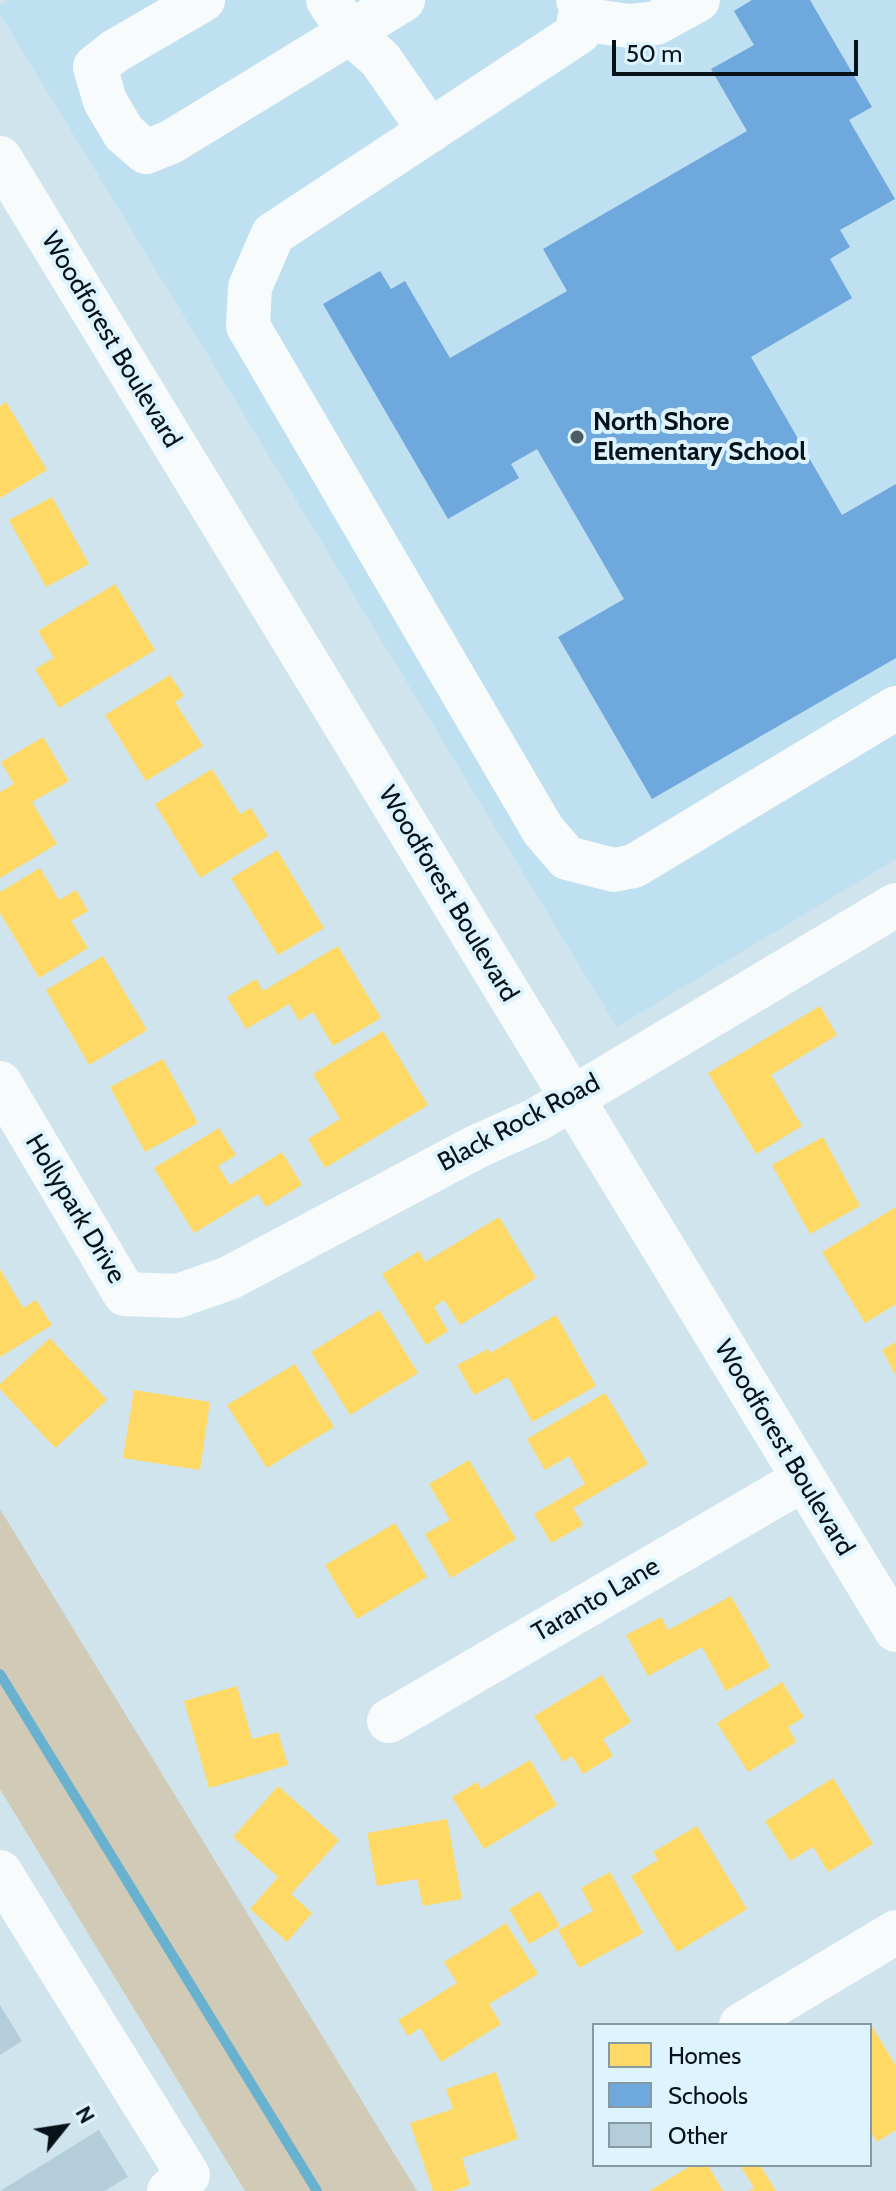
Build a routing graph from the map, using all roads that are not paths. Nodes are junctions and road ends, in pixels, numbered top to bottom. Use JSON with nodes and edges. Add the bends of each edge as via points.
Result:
{"nodes":[{"id":1,"x":203,"y":0,"type":"edge"},
{"id":2,"x":403,"y":0,"type":"edge"},
{"id":3,"x":698,"y":0,"type":"edge"},
{"id":4,"x":578,"y":9,"type":"edge"},
{"id":5,"x":339,"y":16,"type":"edge"},
{"id":6,"x":430,"y":131,"type":"junction"},
{"id":7,"x":0,"y":158,"type":"edge"},
{"id":8,"x":896,"y":708,"type":"edge"},
{"id":9,"x":896,"y":905,"type":"edge"},
{"id":10,"x":0,"y":1083,"type":"edge"},
{"id":11,"x":572,"y":1098,"type":"junction"},
{"id":12,"x":125,"y":1294,"type":"joint"},
{"id":13,"x":802,"y":1480,"type":"junction"},
{"id":14,"x":896,"y":1630,"type":"edge"},
{"id":15,"x":389,"y":1721,"type":"dead end"},
{"id":16,"x":0,"y":1872,"type":"edge"},
{"id":17,"x":896,"y":1932,"type":"edge"},
{"id":18,"x":744,"y":2023,"type":"edge"},
{"id":19,"x":169,"y":2191,"type":"edge"}],
"edges":[{"from":1,"to":5,"type":"street","via":[[95,67],[105,101],[124,133],[146,152],[171,142]]},
{"from":2,"to":5,"type":"street"},
{"from":3,"to":4,"type":"street","via":[[656,23],[629,26]]},
{"from":4,"to":6,"type":"street","via":[[578,33]]},
{"from":5,"to":6,"type":"street","via":[[380,59]]},
{"from":6,"to":8,"type":"street","via":[[273,234],[250,287],[248,326],[543,830],[567,858],[614,870],[634,866]]},
{"from":7,"to":11,"type":"street","name":"Woodforest Boulevard"},
{"from":9,"to":11,"type":"street","name":"Black Rock Road"},
{"from":10,"to":12,"type":"street","name":"Hollypark Drive"},
{"from":11,"to":12,"type":"street","name":"Black Rock Road","via":[[229,1278],[178,1296]]},
{"from":11,"to":13,"type":"street","name":"Woodforest Boulevard"},
{"from":13,"to":14,"type":"street","name":"Woodforest Boulevard"},
{"from":13,"to":15,"type":"street","name":"Taranto Lane"},
{"from":16,"to":19,"type":"street","via":[[188,2175]]},
{"from":17,"to":18,"type":"street"}]}
